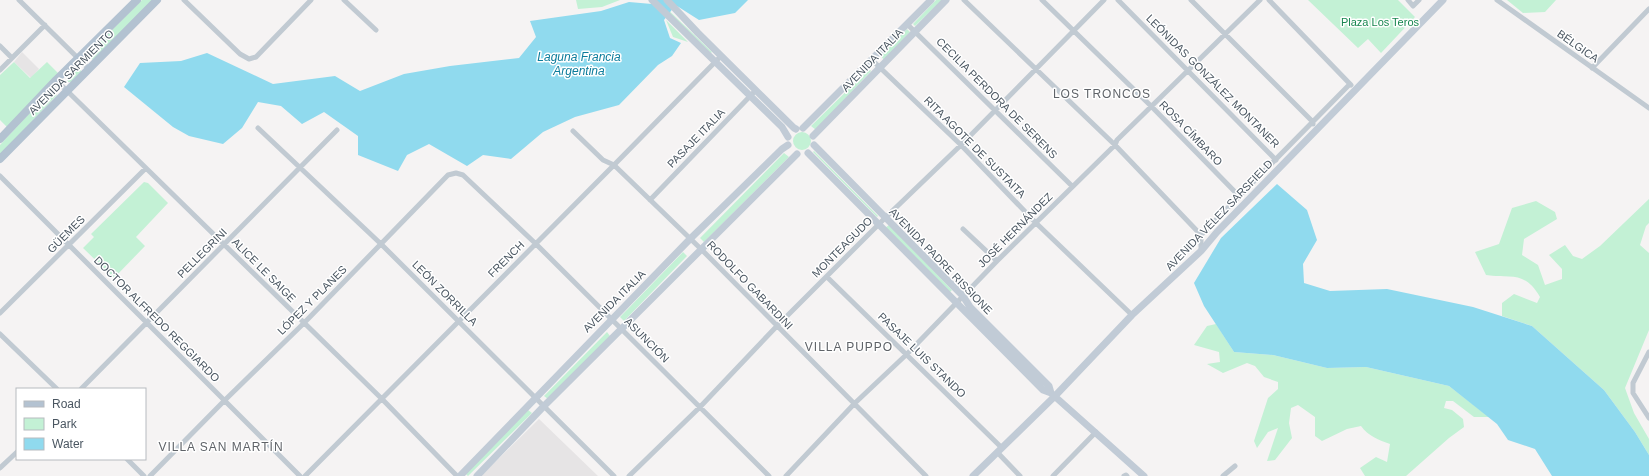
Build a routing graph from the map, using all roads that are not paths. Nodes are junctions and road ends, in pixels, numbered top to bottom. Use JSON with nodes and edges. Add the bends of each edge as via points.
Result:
{"nodes":[{"id":1,"x":19,"y":0,"type":"edge"},
{"id":2,"x":137,"y":0,"type":"edge"},
{"id":3,"x":157,"y":0,"type":"edge"},
{"id":4,"x":184,"y":0,"type":"edge"},
{"id":5,"x":311,"y":0,"type":"edge"},
{"id":6,"x":344,"y":0,"type":"edge"},
{"id":7,"x":667,"y":0,"type":"edge"},
{"id":8,"x":931,"y":0,"type":"edge"},
{"id":9,"x":946,"y":0,"type":"edge"},
{"id":10,"x":964,"y":0,"type":"edge"},
{"id":11,"x":1042,"y":0,"type":"edge"},
{"id":12,"x":1104,"y":0,"type":"edge"},
{"id":13,"x":1118,"y":0,"type":"edge"},
{"id":14,"x":1191,"y":0,"type":"edge"},
{"id":15,"x":1260,"y":0,"type":"edge"},
{"id":16,"x":1269,"y":0,"type":"edge"},
{"id":17,"x":1408,"y":0,"type":"edge"},
{"id":18,"x":1419,"y":0,"type":"edge"},
{"id":19,"x":1443,"y":0,"type":"edge"},
{"id":20,"x":1497,"y":0,"type":"edge"},
{"id":21,"x":653,"y":1,"type":"edge"},
{"id":22,"x":1649,"y":9,"type":"edge"},
{"id":23,"x":906,"y":24,"type":"junction"},
{"id":24,"x":45,"y":25,"type":"junction"},
{"id":25,"x":376,"y":30,"type":"dead end"},
{"id":26,"x":1074,"y":31,"type":"junction"},
{"id":27,"x":915,"y":32,"type":"junction"},
{"id":28,"x":1224,"y":33,"type":"junction"},
{"id":29,"x":0,"y":46,"type":"edge"},
{"id":30,"x":721,"y":56,"type":"junction"},
{"id":31,"x":12,"y":58,"type":"junction"},
{"id":32,"x":78,"y":58,"type":"junction"},
{"id":33,"x":872,"y":60,"type":"junction"},
{"id":34,"x":715,"y":62,"type":"junction"},
{"id":35,"x":880,"y":67,"type":"junction"},
{"id":36,"x":1592,"y":68,"type":"junction"},
{"id":37,"x":89,"y":69,"type":"junction"},
{"id":38,"x":1035,"y":69,"type":"junction"},
{"id":39,"x":0,"y":70,"type":"edge"},
{"id":40,"x":1188,"y":70,"type":"junction"},
{"id":41,"x":56,"y":80,"type":"junction"},
{"id":42,"x":1350,"y":84,"type":"junction"},
{"id":43,"x":67,"y":90,"type":"junction"},
{"id":44,"x":756,"y":90,"type":"junction"},
{"id":45,"x":1357,"y":90,"type":"junction"},
{"id":46,"x":750,"y":96,"type":"junction"},
{"id":47,"x":1151,"y":106,"type":"junction"},
{"id":48,"x":1649,"y":108,"type":"edge"},
{"id":49,"x":994,"y":110,"type":"junction"},
{"id":50,"x":1313,"y":122,"type":"junction"},
{"id":51,"x":258,"y":128,"type":"dead end"},
{"id":52,"x":800,"y":129,"type":"junction"},
{"id":53,"x":337,"y":130,"type":"dead end"},
{"id":54,"x":573,"y":131,"type":"dead end"},
{"id":55,"x":1315,"y":132,"type":"junction"},
{"id":56,"x":813,"y":136,"type":"junction"},
{"id":57,"x":788,"y":137,"type":"junction"},
{"id":58,"x":0,"y":139,"type":"edge"},
{"id":59,"x":788,"y":145,"type":"junction"},
{"id":60,"x":814,"y":145,"type":"junction"},
{"id":61,"x":1116,"y":145,"type":"junction"},
{"id":62,"x":961,"y":146,"type":"junction"},
{"id":63,"x":808,"y":153,"type":"junction"},
{"id":64,"x":798,"y":154,"type":"junction"},
{"id":65,"x":0,"y":159,"type":"edge"},
{"id":66,"x":1276,"y":160,"type":"junction"},
{"id":67,"x":614,"y":165,"type":"junction"},
{"id":68,"x":146,"y":168,"type":"junction"},
{"id":69,"x":300,"y":168,"type":"junction"},
{"id":70,"x":456,"y":173,"type":"joint"},
{"id":71,"x":0,"y":176,"type":"edge"},
{"id":72,"x":1072,"y":186,"type":"junction"},
{"id":73,"x":1239,"y":196,"type":"junction"},
{"id":74,"x":650,"y":200,"type":"junction"},
{"id":75,"x":885,"y":218,"type":"junction"},
{"id":76,"x":1036,"y":223,"type":"junction"},
{"id":77,"x":878,"y":225,"type":"junction"},
{"id":78,"x":963,"y":229,"type":"dead end"},
{"id":79,"x":1201,"y":235,"type":"junction"},
{"id":80,"x":690,"y":239,"type":"junction"},
{"id":81,"x":381,"y":244,"type":"junction"},
{"id":82,"x":536,"y":244,"type":"junction"},
{"id":83,"x":224,"y":245,"type":"junction"},
{"id":84,"x":68,"y":246,"type":"junction"},
{"id":85,"x":702,"y":250,"type":"junction"},
{"id":86,"x":1201,"y":251,"type":"junction"},
{"id":87,"x":997,"y":261,"type":"junction"},
{"id":88,"x":827,"y":277,"type":"junction"},
{"id":89,"x":963,"y":296,"type":"junction"},
{"id":90,"x":956,"y":303,"type":"junction"},
{"id":91,"x":0,"y":313,"type":"edge"},
{"id":92,"x":1132,"y":315,"type":"junction"},
{"id":93,"x":612,"y":319,"type":"junction"},
{"id":94,"x":459,"y":322,"type":"junction"},
{"id":95,"x":146,"y":323,"type":"junction"},
{"id":96,"x":304,"y":323,"type":"junction"},
{"id":97,"x":776,"y":327,"type":"junction"},
{"id":98,"x":622,"y":330,"type":"junction"},
{"id":99,"x":0,"y":334,"type":"edge"},
{"id":100,"x":1649,"y":352,"type":"edge"},
{"id":101,"x":907,"y":354,"type":"junction"},
{"id":102,"x":56,"y":388,"type":"edge"},
{"id":103,"x":82,"y":388,"type":"edge"},
{"id":104,"x":1053,"y":394,"type":"junction"},
{"id":105,"x":535,"y":397,"type":"junction"},
{"id":106,"x":382,"y":399,"type":"junction"},
{"id":107,"x":225,"y":400,"type":"junction"},
{"id":108,"x":855,"y":403,"type":"junction"},
{"id":109,"x":544,"y":406,"type":"junction"},
{"id":110,"x":700,"y":407,"type":"junction"},
{"id":111,"x":1649,"y":418,"type":"edge"},
{"id":112,"x":1096,"y":432,"type":"junction"},
{"id":113,"x":1000,"y":450,"type":"junction"},
{"id":114,"x":16,"y":453,"type":"edge"},
{"id":115,"x":128,"y":460,"type":"edge"},
{"id":116,"x":1235,"y":466,"type":"dead end"},
{"id":117,"x":0,"y":468,"type":"edge"},
{"id":118,"x":1140,"y":475,"type":"edge"},
{"id":119,"x":144,"y":476,"type":"edge"},
{"id":120,"x":150,"y":476,"type":"edge"},
{"id":121,"x":300,"y":476,"type":"edge"},
{"id":122,"x":305,"y":476,"type":"edge"},
{"id":123,"x":458,"y":476,"type":"edge"},
{"id":124,"x":477,"y":476,"type":"edge"},
{"id":125,"x":614,"y":476,"type":"edge"},
{"id":126,"x":629,"y":476,"type":"edge"},
{"id":127,"x":769,"y":476,"type":"edge"},
{"id":128,"x":786,"y":476,"type":"edge"},
{"id":129,"x":926,"y":476,"type":"edge"},
{"id":130,"x":973,"y":476,"type":"edge"},
{"id":131,"x":1020,"y":476,"type":"edge"},
{"id":132,"x":1053,"y":476,"type":"edge"},
{"id":133,"x":1224,"y":476,"type":"edge"}],
"edges":[{"from":1,"to":24,"type":"street"},
{"from":2,"to":32,"type":"main road","name":"AVENIDA SARMIENTO"},
{"from":3,"to":37,"type":"main road","name":"AVENIDA SARMIENTO"},
{"from":4,"to":5,"type":"street","via":[[240,54],[249,59],[256,57]]},
{"from":6,"to":25,"type":"street"},
{"from":7,"to":30,"type":"main road"},
{"from":8,"to":23,"type":"main road","name":"AVENIDA ITALIA"},
{"from":9,"to":27,"type":"main road","name":"AVENIDA ITALIA"},
{"from":10,"to":38,"type":"street"},
{"from":11,"to":26,"type":"street","name":"ROSA CÍMBARO"},
{"from":12,"to":26,"type":"street","name":"MONTEAGUDO"},
{"from":13,"to":40,"type":"street","name":"LEÓNIDAS GONZÁLEZ MONTANER"},
{"from":14,"to":28,"type":"street"},
{"from":15,"to":28,"type":"street","name":"JOSÉ HERNÁNDEZ"},
{"from":16,"to":42,"type":"street"},
{"from":17,"to":18,"type":"street","via":[[1413,6]]},
{"from":19,"to":45,"type":"main road","name":"AVENIDA VÉLEZ SARSFIELD"},
{"from":20,"to":36,"type":"street","name":"BÉLGICA"},
{"from":21,"to":34,"type":"main road"},
{"from":22,"to":36,"type":"street"},
{"from":23,"to":27,"type":"street","name":"CECILIA PERDORA DE SERENS"},
{"from":23,"to":33,"type":"main road","name":"AVENIDA ITALIA"},
{"from":24,"to":31,"type":"street"},
{"from":24,"to":32,"type":"street"},
{"from":26,"to":38,"type":"street","name":"MONTEAGUDO"},
{"from":26,"to":47,"type":"street","name":"ROSA CÍMBARO"},
{"from":27,"to":35,"type":"main road","name":"AVENIDA ITALIA"},
{"from":27,"to":49,"type":"street","name":"CECILIA PERDORA DE SERENS"},
{"from":28,"to":40,"type":"street","name":"JOSÉ HERNÁNDEZ"},
{"from":28,"to":50,"type":"street"},
{"from":29,"to":31,"type":"street"},
{"from":30,"to":34,"type":"street","name":"FRENCH"},
{"from":30,"to":44,"type":"main road"},
{"from":31,"to":39,"type":"street"},
{"from":32,"to":37,"type":"street"},
{"from":32,"to":41,"type":"main road","name":"AVENIDA SARMIENTO"},
{"from":33,"to":35,"type":"street","name":"RITA AGOTE DE SUSTAITA"},
{"from":33,"to":52,"type":"main road","name":"AVENIDA ITALIA"},
{"from":34,"to":46,"type":"main road"},
{"from":34,"to":67,"type":"street","name":"FRENCH"},
{"from":35,"to":56,"type":"main road","name":"AVENIDA ITALIA"},
{"from":35,"to":62,"type":"street","name":"RITA AGOTE DE SUSTAITA"},
{"from":36,"to":48,"type":"street","name":"BÉLGICA"},
{"from":37,"to":43,"type":"main road","name":"AVENIDA SARMIENTO"},
{"from":38,"to":49,"type":"street","name":"MONTEAGUDO"},
{"from":38,"to":61,"type":"street"},
{"from":40,"to":47,"type":"street","name":"JOSÉ HERNÁNDEZ"},
{"from":40,"to":66,"type":"street","name":"LEÓNIDAS GONZÁLEZ MONTANER"},
{"from":41,"to":43,"type":"street","name":"ALICE LE SAIGE"},
{"from":41,"to":58,"type":"main road","name":"AVENIDA SARMIENTO"},
{"from":42,"to":45,"type":"street"},
{"from":42,"to":50,"type":"street","name":"AVENIDA VÉLEZ SARSFIELD"},
{"from":43,"to":65,"type":"main road","name":"AVENIDA SARMIENTO"},
{"from":43,"to":68,"type":"street","name":"ALICE LE SAIGE"},
{"from":44,"to":46,"type":"street","name":"PASAJE ITALIA"},
{"from":44,"to":52,"type":"main road","via":[[794,128]]},
{"from":45,"to":55,"type":"main road","name":"AVENIDA VÉLEZ SARSFIELD"},
{"from":46,"to":57,"type":"main road","via":[[782,127]]},
{"from":46,"to":74,"type":"street","name":"PASAJE ITALIA"},
{"from":47,"to":61,"type":"street","name":"JOSÉ HERNÁNDEZ","via":[[1117,140]]},
{"from":47,"to":73,"type":"street","name":"ROSA CÍMBARO"},
{"from":49,"to":62,"type":"street","name":"MONTEAGUDO"},
{"from":49,"to":72,"type":"street","name":"CECILIA PERDORA DE SERENS"},
{"from":50,"to":55,"type":"street","via":[[1312,128]]},
{"from":50,"to":66,"type":"street","name":"AVENIDA VÉLEZ SARSFIELD"},
{"from":51,"to":69,"type":"street","name":"LEÓN ZORRILLA"},
{"from":52,"to":56,"type":"main road","via":[[808,130]]},
{"from":52,"to":57,"type":"main road"},
{"from":53,"to":69,"type":"street","name":"PELLEGRINI"},
{"from":54,"to":67,"type":"street","name":"RODOLFO GABARDINI","via":[[603,160]]},
{"from":55,"to":86,"type":"main road","name":"AVENIDA VÉLEZ SARSFIELD"},
{"from":56,"to":60,"type":"main road"},
{"from":57,"to":59,"type":"main road"},
{"from":59,"to":64,"type":"main road"},
{"from":59,"to":80,"type":"main road","name":"AVENIDA ITALIA"},
{"from":60,"to":63,"type":"main road"},
{"from":60,"to":75,"type":"main road","name":"AVENIDA PADRE RISSIONE"},
{"from":61,"to":72,"type":"street","name":"JOSÉ HERNÁNDEZ"},
{"from":61,"to":79,"type":"street"},
{"from":62,"to":75,"type":"street","name":"MONTEAGUDO"},
{"from":62,"to":76,"type":"street","name":"RITA AGOTE DE SUSTAITA"},
{"from":63,"to":64,"type":"main road"},
{"from":63,"to":77,"type":"main road","name":"AVENIDA PADRE RISSIONE"},
{"from":64,"to":85,"type":"main road"},
{"from":66,"to":73,"type":"street","name":"AVENIDA VÉLEZ SARSFIELD"},
{"from":67,"to":74,"type":"street","name":"RODOLFO GABARDINI"},
{"from":67,"to":82,"type":"street","name":"FRENCH"},
{"from":68,"to":83,"type":"street","name":"ALICE LE SAIGE"},
{"from":68,"to":84,"type":"street","name":"GÜEMES"},
{"from":69,"to":81,"type":"street","name":"LEÓN ZORRILLA"},
{"from":69,"to":83,"type":"street","name":"PELLEGRINI"},
{"from":70,"to":81,"type":"street","name":"LÓPEZ Y PLANES","via":[[448,175]]},
{"from":70,"to":82,"type":"street","name":"ASUNCIÓN","via":[[463,175]]},
{"from":71,"to":84,"type":"street","name":"DOCTOR ALFREDO REGGIARDO"},
{"from":72,"to":76,"type":"street","name":"JOSÉ HERNÁNDEZ"},
{"from":73,"to":79,"type":"street","name":"AVENIDA VÉLEZ SARSFIELD"},
{"from":74,"to":80,"type":"street","name":"RODOLFO GABARDINI"},
{"from":75,"to":77,"type":"street","name":"MONTEAGUDO"},
{"from":75,"to":89,"type":"main road","name":"AVENIDA PADRE RISSIONE"},
{"from":76,"to":87,"type":"street","name":"JOSÉ HERNÁNDEZ"},
{"from":76,"to":92,"type":"street","name":"RITA AGOTE DE SUSTAITA"},
{"from":77,"to":88,"type":"street","name":"MONTEAGUDO"},
{"from":77,"to":90,"type":"main road","name":"AVENIDA PADRE RISSIONE"},
{"from":78,"to":87,"type":"street"},
{"from":79,"to":86,"type":"street"},
{"from":80,"to":85,"type":"street","name":"RODOLFO GABARDINI"},
{"from":80,"to":93,"type":"main road","name":"AVENIDA ITALIA"},
{"from":81,"to":94,"type":"street","name":"LEÓN ZORRILLA"},
{"from":81,"to":96,"type":"street","name":"LÓPEZ Y PLANES"},
{"from":82,"to":93,"type":"street","name":"ASUNCIÓN"},
{"from":82,"to":94,"type":"street","name":"FRENCH"},
{"from":83,"to":95,"type":"street","name":"PELLEGRINI"},
{"from":83,"to":96,"type":"street","name":"ALICE LE SAIGE"},
{"from":84,"to":91,"type":"street","name":"GÜEMES"},
{"from":84,"to":95,"type":"street","name":"DOCTOR ALFREDO REGGIARDO"},
{"from":85,"to":97,"type":"street","name":"RODOLFO GABARDINI"},
{"from":85,"to":98,"type":"main road"},
{"from":86,"to":92,"type":"main road","name":"AVENIDA VÉLEZ SARSFIELD"},
{"from":87,"to":89,"type":"street","name":"JOSÉ HERNÁNDEZ"},
{"from":88,"to":97,"type":"street","name":"MONTEAGUDO"},
{"from":88,"to":101,"type":"street","name":"PASAJE LUIS STANDO"},
{"from":89,"to":90,"type":"street","name":"JOSÉ HERNÁNDEZ"},
{"from":89,"to":104,"type":"main road","name":"AVENIDA PADRE RISSIONE","via":[[970,307],[1049,386]]},
{"from":90,"to":101,"type":"street","name":"JOSÉ HERNÁNDEZ"},
{"from":90,"to":104,"type":"main road","name":"AVENIDA PADRE RISSIONE","via":[[1043,390]]},
{"from":92,"to":104,"type":"main road","name":"AVENIDA VÉLEZ SARSFIELD"},
{"from":93,"to":98,"type":"street","name":"ASUNCIÓN"},
{"from":93,"to":105,"type":"main road","name":"AVENIDA ITALIA"},
{"from":94,"to":105,"type":"street","name":"LEÓN ZORRILLA"},
{"from":94,"to":106,"type":"street","name":"FRENCH"},
{"from":95,"to":103,"type":"street","name":"PELLEGRINI"},
{"from":95,"to":107,"type":"street","name":"DOCTOR ALFREDO REGGIARDO"},
{"from":96,"to":106,"type":"street","name":"ALICE LE SAIGE"},
{"from":96,"to":107,"type":"street","name":"LÓPEZ Y PLANES"},
{"from":97,"to":108,"type":"street","name":"RODOLFO GABARDINI"},
{"from":97,"to":110,"type":"street","name":"MONTEAGUDO"},
{"from":98,"to":109,"type":"main road"},
{"from":98,"to":110,"type":"street","name":"ASUNCIÓN"},
{"from":99,"to":102,"type":"street"},
{"from":100,"to":111,"type":"street","via":[[1634,383],[1633,394]]},
{"from":101,"to":108,"type":"street","name":"JOSÉ HERNÁNDEZ"},
{"from":101,"to":113,"type":"street","name":"PASAJE LUIS STANDO"},
{"from":104,"to":112,"type":"main road","name":"AVENIDA PADRE RISSIONE"},
{"from":104,"to":113,"type":"main road","name":"AVENIDA VÉLEZ SARSFIELD"},
{"from":105,"to":109,"type":"street","name":"LEÓN ZORRILLA"},
{"from":105,"to":123,"type":"main road","name":"AVENIDA ITALIA"},
{"from":106,"to":122,"type":"street","name":"FRENCH"},
{"from":106,"to":123,"type":"street","name":"ALICE LE SAIGE"},
{"from":107,"to":120,"type":"street","name":"LÓPEZ Y PLANES"},
{"from":107,"to":121,"type":"street","name":"DOCTOR ALFREDO REGGIARDO"},
{"from":108,"to":128,"type":"street","name":"JOSÉ HERNÁNDEZ"},
{"from":108,"to":129,"type":"street","name":"RODOLFO GABARDINI"},
{"from":109,"to":124,"type":"main road"},
{"from":109,"to":125,"type":"street","name":"LEÓN ZORRILLA"},
{"from":110,"to":126,"type":"street","name":"MONTEAGUDO"},
{"from":110,"to":127,"type":"street","name":"ASUNCIÓN"},
{"from":112,"to":118,"type":"main road","name":"AVENIDA PADRE RISSIONE"},
{"from":112,"to":132,"type":"street"},
{"from":113,"to":130,"type":"main road","name":"AVENIDA VÉLEZ SARSFIELD"},
{"from":113,"to":131,"type":"street","name":"PASAJE LUIS STANDO"},
{"from":114,"to":117,"type":"street"},
{"from":115,"to":119,"type":"street"},
{"from":116,"to":133,"type":"street"}]}
